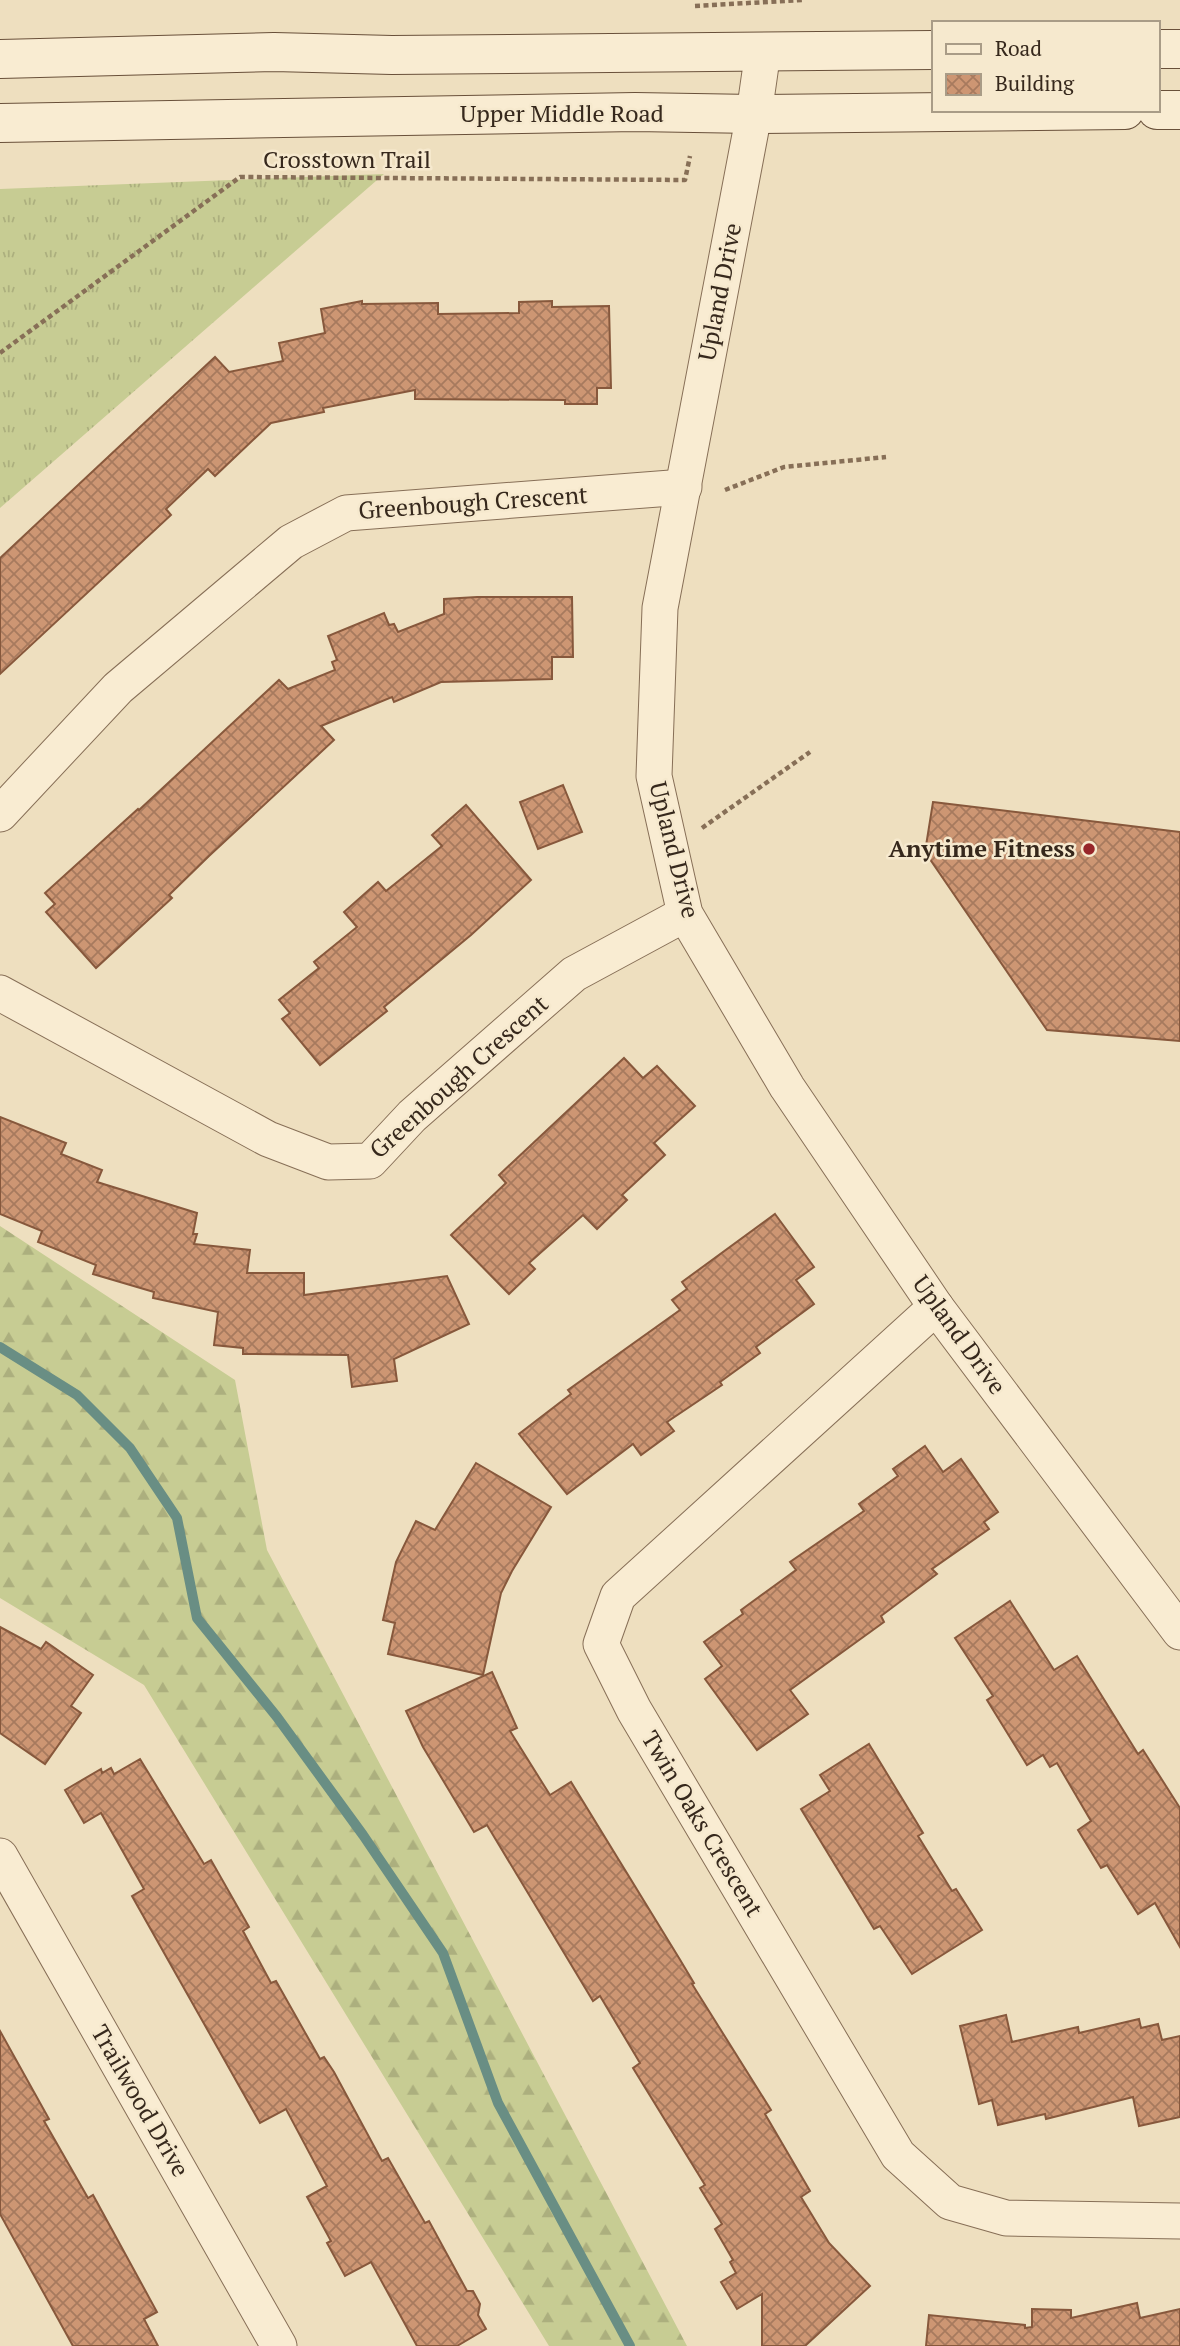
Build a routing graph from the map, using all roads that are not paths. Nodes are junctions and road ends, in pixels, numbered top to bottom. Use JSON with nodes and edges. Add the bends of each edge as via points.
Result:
{"nodes":[{"id":1,"x":1159,"y":49,"type":"edge"},
{"id":2,"x":1180,"y":49,"type":"edge"},
{"id":3,"x":932,"y":50,"type":"edge"},
{"id":4,"x":763,"y":51,"type":"junction"},
{"id":5,"x":0,"y":58,"type":"edge"},
{"id":6,"x":1159,"y":110,"type":"edge"},
{"id":7,"x":1180,"y":110,"type":"edge"},
{"id":8,"x":940,"y":112,"type":"edge"},
{"id":9,"x":754,"y":114,"type":"junction"},
{"id":10,"x":0,"y":123,"type":"edge"},
{"id":11,"x":684,"y":487,"type":"junction"},
{"id":12,"x":0,"y":814,"type":"edge"},
{"id":13,"x":685,"y":914,"type":"junction"},
{"id":14,"x":0,"y":993,"type":"edge"},
{"id":15,"x":936,"y":1307,"type":"junction"},
{"id":16,"x":1180,"y":1632,"type":"edge"},
{"id":17,"x":0,"y":1856,"type":"edge"},
{"id":18,"x":1180,"y":2221,"type":"edge"},
{"id":19,"x":279,"y":2346,"type":"edge"}],
"edges":[{"from":1,"to":2,"type":"main road"},
{"from":3,"to":4,"type":"main road"},
{"from":4,"to":5,"type":"main road"},
{"from":4,"to":9,"type":"street","name":"Upland Drive"},
{"from":6,"to":7,"type":"main road"},
{"from":8,"to":9,"type":"main road","name":"Upper Middle Road"},
{"from":9,"to":10,"type":"main road","name":"Upper Middle Road"},
{"from":9,"to":11,"type":"street","name":"Upland Drive"},
{"from":11,"to":12,"type":"street","name":"Greenbough Crescent","via":[[346,513],[291,542],[118,688]]},
{"from":11,"to":13,"type":"street","name":"Upland Drive","via":[[660,608],[654,776]]},
{"from":13,"to":14,"type":"street","name":"Greenbough Crescent","via":[[574,974],[412,1116],[370,1161],[328,1162],[268,1139]]},
{"from":13,"to":15,"type":"street","name":"Upland Drive","via":[[787,1087]]},
{"from":15,"to":16,"type":"street","name":"Upland Drive"},
{"from":15,"to":18,"type":"street","name":"Twin Oaks Crescent","via":[[618,1596],[601,1644],[634,1710],[898,2155],[950,2203],[1006,2218]]},
{"from":17,"to":19,"type":"street","name":"Trailwood Drive"}]}
